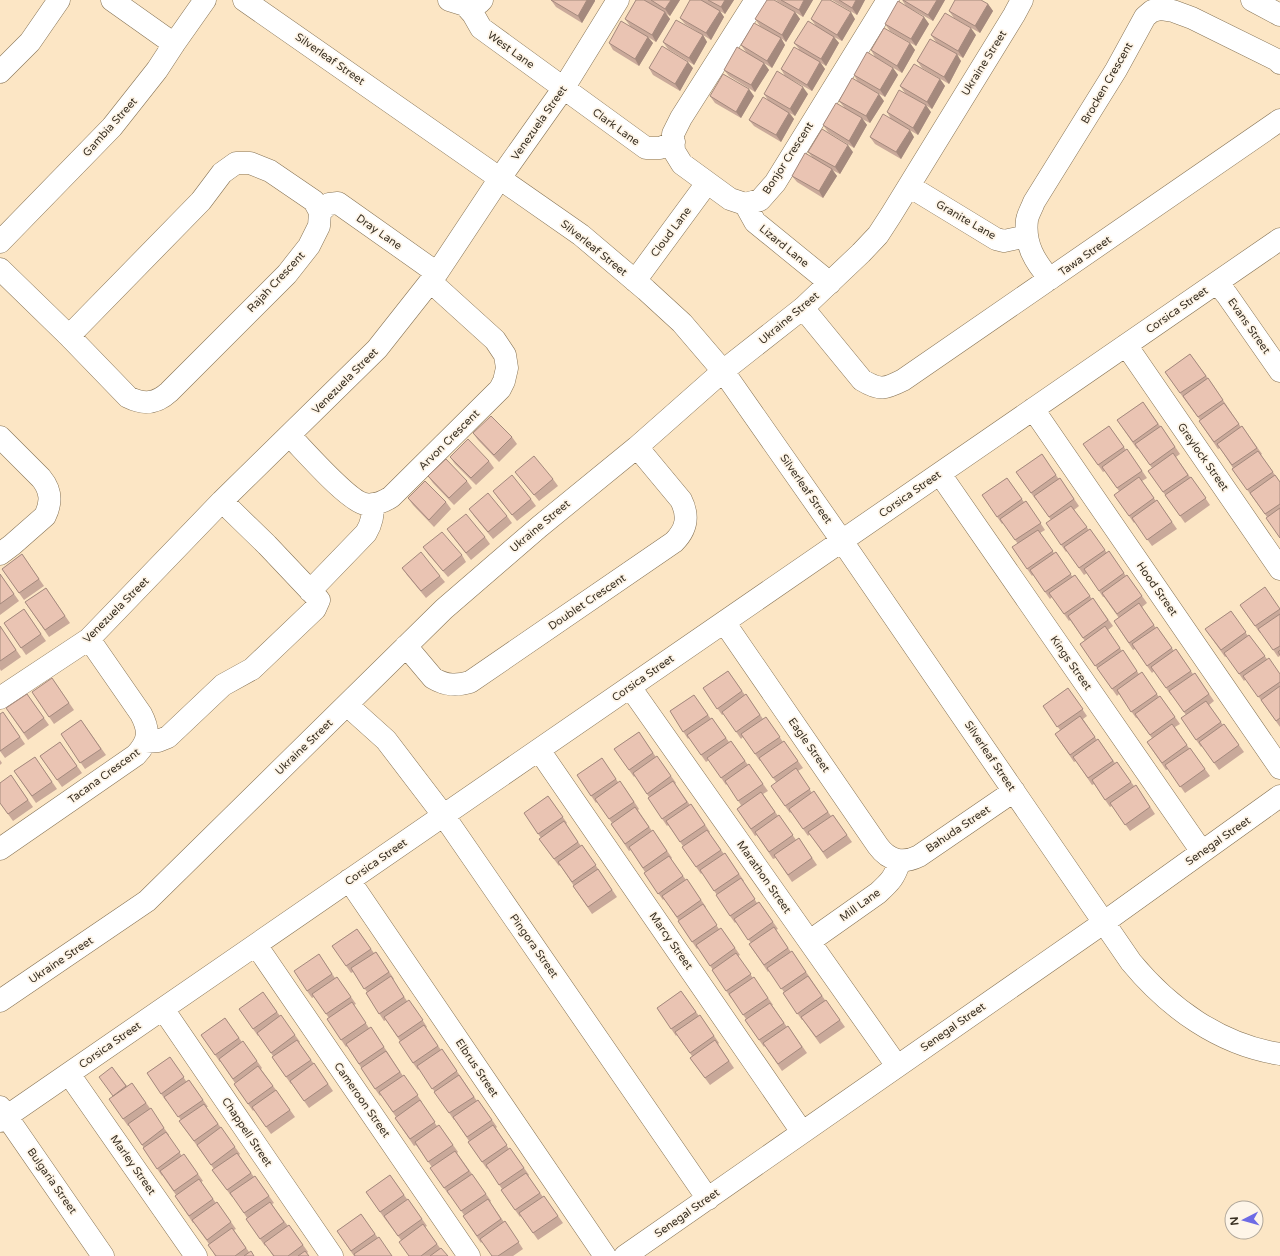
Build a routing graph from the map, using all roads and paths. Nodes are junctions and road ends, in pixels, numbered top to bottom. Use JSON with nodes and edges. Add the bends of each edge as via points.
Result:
{"nodes":[{"id":1,"x":59,"y":0,"type":"edge"},
{"id":2,"x":112,"y":0,"type":"edge"},
{"id":3,"x":205,"y":0,"type":"edge"},
{"id":4,"x":244,"y":0,"type":"edge"},
{"id":5,"x":618,"y":0,"type":"edge"},
{"id":6,"x":756,"y":0,"type":"edge"},
{"id":7,"x":888,"y":0,"type":"edge"},
{"id":8,"x":1022,"y":0,"type":"edge"},
{"id":9,"x":1252,"y":0,"type":"edge"},
{"id":10,"x":465,"y":2,"type":"edge"},
{"id":11,"x":1280,"y":16,"type":"edge"},
{"id":12,"x":174,"y":44,"type":"junction"},
{"id":13,"x":1280,"y":63,"type":"edge"},
{"id":14,"x":0,"y":72,"type":"edge"},
{"id":15,"x":563,"y":89,"type":"junction"},
{"id":16,"x":1280,"y":120,"type":"edge"},
{"id":17,"x":674,"y":142,"type":"junction"},
{"id":18,"x":500,"y":178,"type":"junction"},
{"id":19,"x":707,"y":183,"type":"junction"},
{"id":20,"x":909,"y":186,"type":"junction"},
{"id":21,"x":745,"y":204,"type":"junction"},
{"id":22,"x":320,"y":212,"type":"junction"},
{"id":23,"x":1027,"y":236,"type":"junction"},
{"id":24,"x":1280,"y":239,"type":"edge"},
{"id":25,"x":0,"y":242,"type":"edge"},
{"id":26,"x":0,"y":269,"type":"edge"},
{"id":27,"x":434,"y":278,"type":"junction"},
{"id":28,"x":635,"y":280,"type":"junction"},
{"id":29,"x":1050,"y":280,"type":"junction"},
{"id":30,"x":830,"y":283,"type":"junction"},
{"id":31,"x":1217,"y":283,"type":"junction"},
{"id":32,"x":803,"y":308,"type":"junction"},
{"id":33,"x":69,"y":336,"type":"junction"},
{"id":34,"x":1126,"y":345,"type":"junction"},
{"id":35,"x":724,"y":371,"type":"junction"},
{"id":36,"x":1280,"y":371,"type":"edge"},
{"id":37,"x":1033,"y":409,"type":"junction"},
{"id":38,"x":290,"y":436,"type":"junction"},
{"id":39,"x":0,"y":437,"type":"edge"},
{"id":40,"x":637,"y":447,"type":"junction"},
{"id":41,"x":940,"y":474,"type":"junction"},
{"id":42,"x":373,"y":504,"type":"junction"},
{"id":43,"x":231,"y":510,"type":"dead end"},
{"id":44,"x":842,"y":541,"type":"junction"},
{"id":45,"x":0,"y":554,"type":"edge"},
{"id":46,"x":1280,"y":569,"type":"edge"},
{"id":47,"x":310,"y":591,"type":"junction"},
{"id":48,"x":724,"y":622,"type":"junction"},
{"id":49,"x":89,"y":639,"type":"junction"},
{"id":50,"x":406,"y":646,"type":"junction"},
{"id":51,"x":630,"y":687,"type":"junction"},
{"id":52,"x":0,"y":698,"type":"edge"},
{"id":53,"x":347,"y":705,"type":"junction"},
{"id":54,"x":145,"y":742,"type":"junction"},
{"id":55,"x":539,"y":750,"type":"junction"},
{"id":56,"x":1280,"y":768,"type":"edge"},
{"id":57,"x":1014,"y":791,"type":"junction"},
{"id":58,"x":1280,"y":796,"type":"edge"},
{"id":59,"x":444,"y":816,"type":"junction"},
{"id":60,"x":0,"y":849,"type":"edge"},
{"id":61,"x":1202,"y":852,"type":"junction"},
{"id":62,"x":900,"y":861,"type":"junction"},
{"id":63,"x":349,"y":880,"type":"junction"},
{"id":64,"x":1104,"y":922,"type":"junction"},
{"id":65,"x":810,"y":941,"type":"junction"},
{"id":66,"x":256,"y":945,"type":"junction"},
{"id":67,"x":0,"y":1001,"type":"edge"},
{"id":68,"x":163,"y":1009,"type":"junction"},
{"id":69,"x":1280,"y":1054,"type":"edge"},
{"id":70,"x":897,"y":1066,"type":"junction"},
{"id":71,"x":69,"y":1074,"type":"junction"},
{"id":72,"x":2,"y":1115,"type":"edge"},
{"id":73,"x":802,"y":1132,"type":"junction"},
{"id":74,"x":708,"y":1199,"type":"junction"},
{"id":75,"x":103,"y":1256,"type":"edge"},
{"id":76,"x":196,"y":1256,"type":"edge"},
{"id":77,"x":332,"y":1256,"type":"edge"},
{"id":78,"x":469,"y":1256,"type":"edge"},
{"id":79,"x":605,"y":1256,"type":"edge"},
{"id":80,"x":625,"y":1256,"type":"edge"}],
"edges":[{"from":1,"to":14,"type":"street","via":[[30,42]]},
{"from":2,"to":12,"type":"street"},
{"from":3,"to":12,"type":"street","name":"Gambia Street"},
{"from":4,"to":18,"type":"street","name":"Silverleaf Street"},
{"from":5,"to":15,"type":"street","name":"Venezuela Street"},
{"from":6,"to":17,"type":"street","via":[[681,118],[674,134]]},
{"from":7,"to":21,"type":"street","name":"Bonjor Crescent","via":[[774,183],[760,200]]},
{"from":8,"to":20,"type":"street","name":"Ukraine Street"},
{"from":9,"to":11,"type":"street"},
{"from":10,"to":15,"type":"street","name":"West Lane","via":[[481,28]]},
{"from":12,"to":25,"type":"street","name":"Gambia Street","via":[[112,127]]},
{"from":13,"to":23,"type":"street","name":"Brocken Crescent","via":[[1192,18],[1173,11],[1152,11],[1145,17],[1116,70],[1034,202],[1028,219]]},
{"from":15,"to":17,"type":"street","name":"Clark Lane","via":[[646,148],[660,148]]},
{"from":15,"to":18,"type":"street","name":"Venezuela Street"},
{"from":16,"to":29,"type":"street","name":"Tawa Street"},
{"from":17,"to":19,"type":"street","via":[[674,151],[682,164]]},
{"from":18,"to":27,"type":"street","name":"Venezuela Street"},
{"from":18,"to":28,"type":"street","name":"Silverleaf Street","via":[[581,236]]},
{"from":19,"to":21,"type":"street","via":[[730,199]]},
{"from":19,"to":28,"type":"street","name":"Cloud Lane"},
{"from":20,"to":23,"type":"street","name":"Granite Lane","via":[[996,239],[1004,241]]},
{"from":20,"to":30,"type":"street","name":"Ukraine Street","via":[[878,235]]},
{"from":21,"to":30,"type":"street","name":"Lizard Lane","via":[[755,222]]},
{"from":22,"to":27,"type":"street","name":"Dray Lane","via":[[329,204],[338,203]]},
{"from":22,"to":33,"type":"street","via":[[314,201],[270,171],[250,163],[236,164],[222,173],[201,201]]},
{"from":22,"to":33,"type":"street","name":"Rajah Crescent","via":[[319,226],[309,246],[287,274],[161,399],[149,402],[128,397]]},
{"from":23,"to":29,"type":"street","name":"Brocken Crescent","via":[[1038,265]]},
{"from":24,"to":31,"type":"street","name":"Corsica Street"},
{"from":26,"to":33,"type":"street","name":"Rajah Crescent"},
{"from":27,"to":38,"type":"street","name":"Venezuela Street","via":[[377,350]]},
{"from":27,"to":42,"type":"street","name":"Arvon Crescent","via":[[495,340],[505,355],[507,368],[504,381],[500,389],[391,497]]},
{"from":28,"to":35,"type":"street","name":"Silverleaf Street","via":[[682,323]]},
{"from":29,"to":32,"type":"street","name":"Tawa Street","via":[[903,380],[887,388],[871,385],[862,380]]},
{"from":30,"to":32,"type":"street","name":"Ukraine Street"},
{"from":31,"to":34,"type":"street","name":"Corsica Street"},
{"from":31,"to":36,"type":"street","name":"Evans Street"},
{"from":32,"to":35,"type":"street","name":"Ukraine Street"},
{"from":34,"to":37,"type":"street","name":"Corsica Street"},
{"from":34,"to":46,"type":"street","name":"Greylock Street"},
{"from":35,"to":40,"type":"street","name":"Ukraine Street"},
{"from":35,"to":44,"type":"street","name":"Silverleaf Street"},
{"from":37,"to":41,"type":"street","name":"Corsica Street"},
{"from":37,"to":56,"type":"street","name":"Hood Street"},
{"from":38,"to":42,"type":"street","via":[[349,496],[365,504]]},
{"from":38,"to":49,"type":"street","name":"Venezuela Street","via":[[222,501]]},
{"from":39,"to":45,"type":"street","via":[[46,484],[50,498],[45,516]]},
{"from":40,"to":50,"type":"street","name":"Ukraine Street","via":[[539,526],[444,609]]},
{"from":40,"to":50,"type":"street","name":"Doublet Crescent","via":[[685,507],[684,531],[674,542],[470,682],[454,685],[439,682]]},
{"from":41,"to":44,"type":"street","name":"Corsica Street"},
{"from":41,"to":61,"type":"street","name":"Kings Street"},
{"from":42,"to":47,"type":"street","via":[[373,516],[366,533]]},
{"from":43,"to":47,"type":"street"},
{"from":44,"to":48,"type":"street","name":"Corsica Street"},
{"from":44,"to":57,"type":"street","name":"Silverleaf Street"},
{"from":47,"to":54,"type":"street","via":[[319,600],[315,609],[252,669],[223,685],[168,737]]},
{"from":48,"to":51,"type":"street","name":"Corsica Street"},
{"from":48,"to":62,"type":"street","name":"Eagle Street","via":[[882,852]]},
{"from":49,"to":52,"type":"street","name":"Venezuela Street"},
{"from":49,"to":54,"type":"street","name":"Tacana Crescent","via":[[141,714],[146,724]]},
{"from":50,"to":53,"type":"street","name":"Ukraine Street"},
{"from":51,"to":55,"type":"street","name":"Corsica Street"},
{"from":51,"to":65,"type":"street","name":"Marathon Street"},
{"from":53,"to":59,"type":"street","name":"Pingora Street","via":[[386,740]]},
{"from":53,"to":67,"type":"street","name":"Ukraine Street","via":[[147,901]]},
{"from":54,"to":60,"type":"street","name":"Tacana Crescent","via":[[136,755]]},
{"from":55,"to":59,"type":"street","name":"Corsica Street"},
{"from":55,"to":73,"type":"street","name":"Marcy Street"},
{"from":57,"to":62,"type":"street","name":"Bahuda Street","via":[[919,856]]},
{"from":57,"to":64,"type":"street","name":"Silverleaf Street"},
{"from":58,"to":61,"type":"street","name":"Senegal Street"},
{"from":59,"to":63,"type":"street","name":"Corsica Street"},
{"from":59,"to":74,"type":"street","name":"Pingora Street"},
{"from":61,"to":64,"type":"street","name":"Senegal Street"},
{"from":62,"to":65,"type":"street","name":"Mill Lane","via":[[894,877],[878,893]]},
{"from":63,"to":66,"type":"street","name":"Corsica Street"},
{"from":63,"to":79,"type":"street","name":"Elbrus Street"},
{"from":64,"to":69,"type":"street","name":"Silverleaf Street","via":[[1144,978],[1174,1006],[1215,1032]]},
{"from":64,"to":70,"type":"street","name":"Senegal Street"},
{"from":65,"to":70,"type":"street","name":"Marathon Street"},
{"from":66,"to":68,"type":"street","name":"Corsica Street"},
{"from":66,"to":78,"type":"street","name":"Cameroon Street"},
{"from":68,"to":71,"type":"street","name":"Corsica Street"},
{"from":68,"to":77,"type":"street","name":"Chappell Street"},
{"from":70,"to":73,"type":"street","name":"Senegal Street"},
{"from":71,"to":72,"type":"street","name":"Corsica Street"},
{"from":71,"to":76,"type":"street","name":"Marley Street"},
{"from":72,"to":75,"type":"street","name":"Bulgaria Street"},
{"from":73,"to":74,"type":"street","name":"Senegal Street"},
{"from":74,"to":80,"type":"street","name":"Senegal Street"}]}
